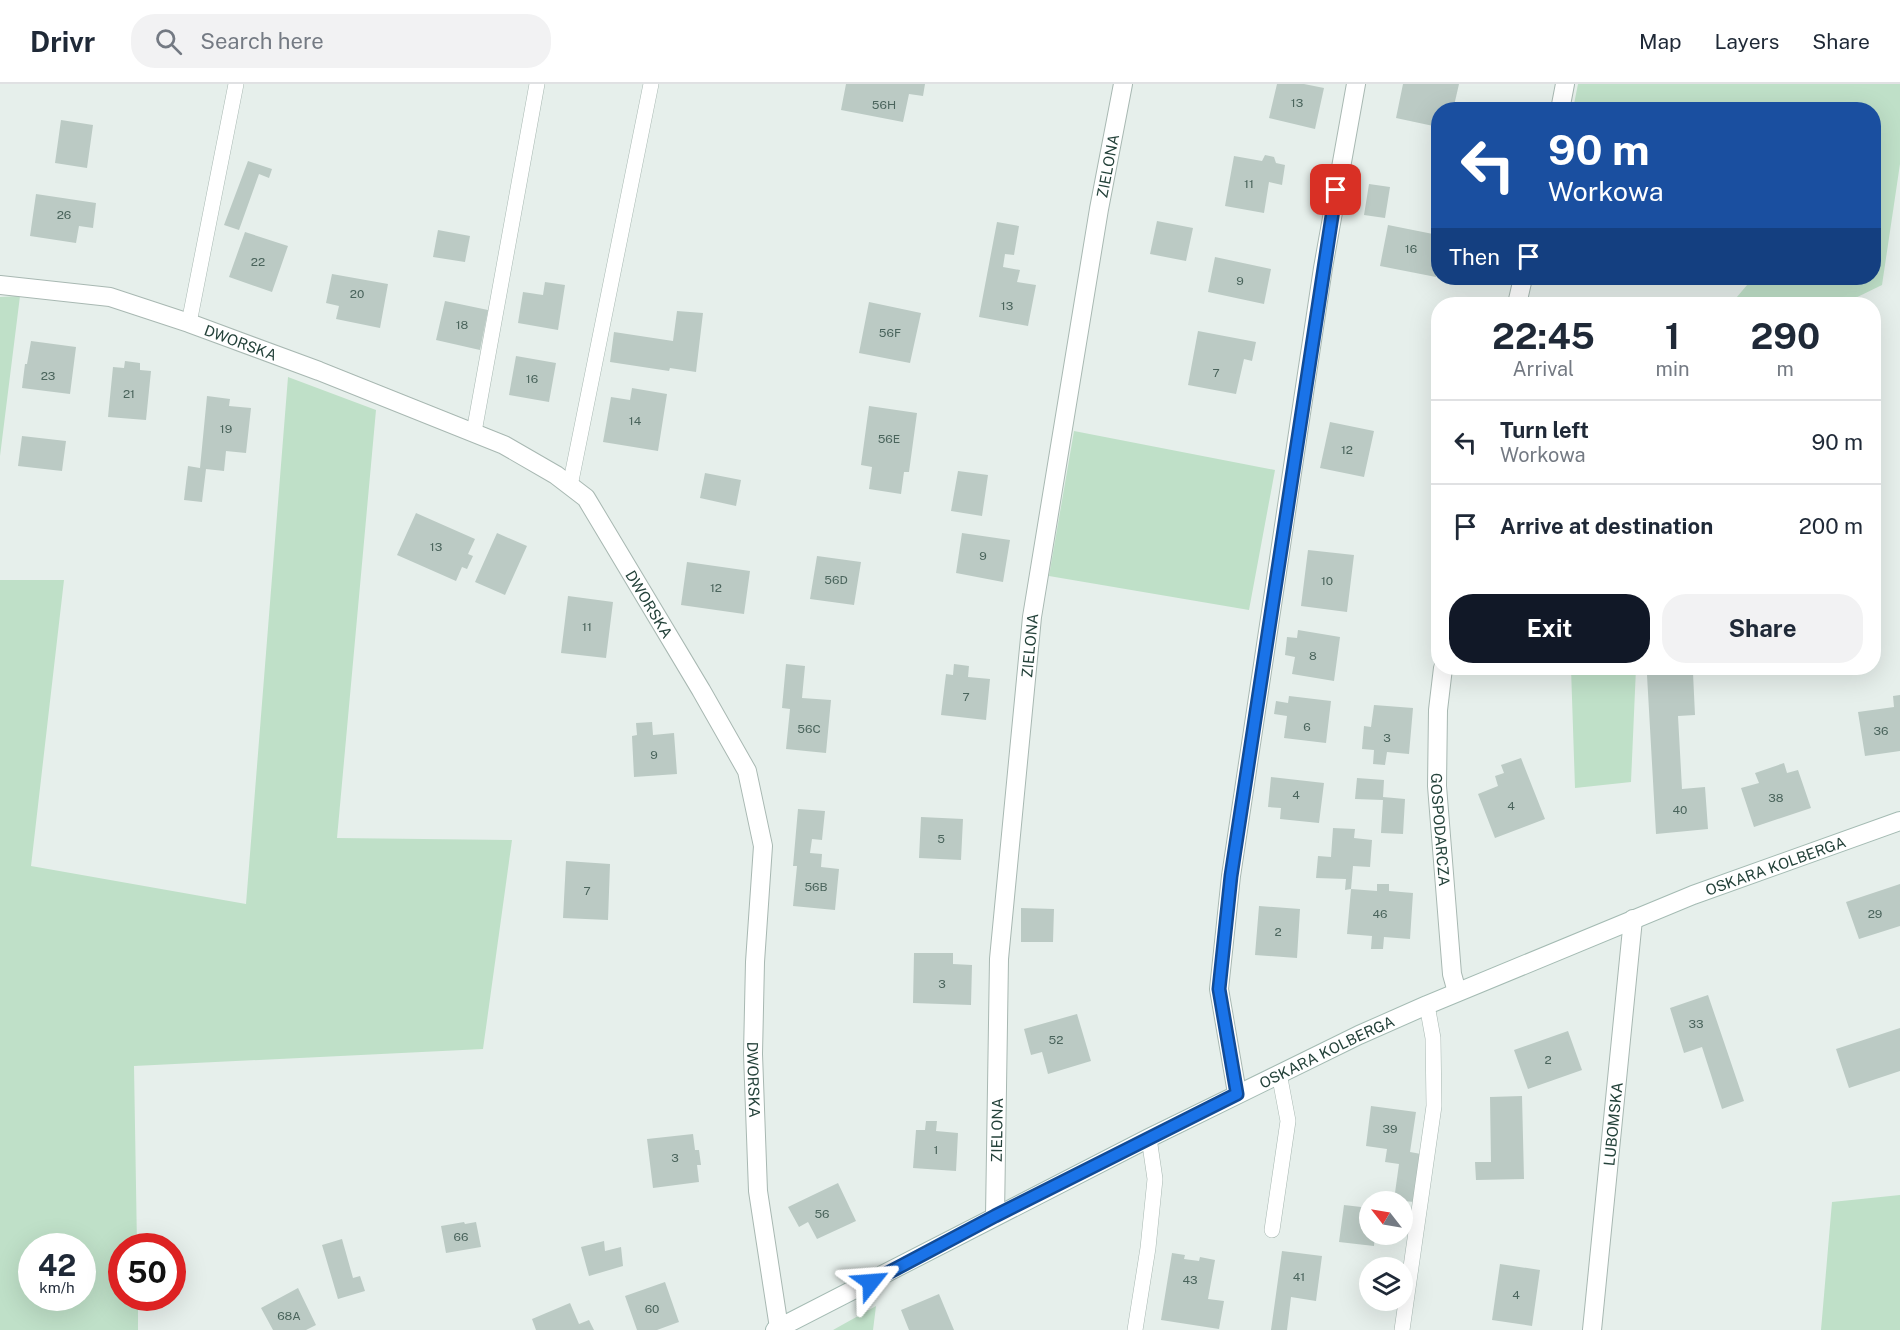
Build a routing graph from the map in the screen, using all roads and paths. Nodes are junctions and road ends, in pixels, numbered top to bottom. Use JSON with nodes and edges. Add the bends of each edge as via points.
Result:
{"nodes":[{"id":1,"x":236,"y":84,"type":"edge"},
{"id":2,"x":537,"y":84,"type":"edge"},
{"id":3,"x":651,"y":84,"type":"edge"},
{"id":4,"x":1123,"y":84,"type":"edge"},
{"id":5,"x":1356,"y":84,"type":"edge"},
{"id":6,"x":1565,"y":84,"type":"edge"},
{"id":7,"x":1562,"y":102,"type":"edge"},
{"id":8,"x":0,"y":285,"type":"edge"},
{"id":9,"x":189,"y":322,"type":"junction"},
{"id":10,"x":474,"y":432,"type":"junction"},
{"id":11,"x":570,"y":486,"type":"junction"},
{"id":12,"x":1442,"y":675,"type":"edge"},
{"id":13,"x":1900,"y":821,"type":"edge"},
{"id":14,"x":1632,"y":920,"type":"junction"},
{"id":15,"x":1457,"y":992,"type":"junction"},
{"id":16,"x":1427,"y":1005,"type":"junction"},
{"id":17,"x":1279,"y":1073,"type":"junction"},
{"id":18,"x":1237,"y":1094,"type":"junction"},
{"id":19,"x":1149,"y":1138,"type":"junction"},
{"id":20,"x":995,"y":1216,"type":"junction"},
{"id":21,"x":1272,"y":1230,"type":"dead end"},
{"id":22,"x":777,"y":1329,"type":"edge"},
{"id":23,"x":1135,"y":1330,"type":"edge"},
{"id":24,"x":1402,"y":1330,"type":"edge"},
{"id":25,"x":1592,"y":1330,"type":"edge"}],
"edges":[{"from":1,"to":9,"type":"lane"},
{"from":2,"to":10,"type":"lane"},
{"from":3,"to":11,"type":"lane"},
{"from":4,"to":20,"type":"street","name":"ZIELONA","via":[[1032,616],[999,959]]},
{"from":5,"to":18,"type":"street","via":[[1323,268],[1231,876],[1219,989]]},
{"from":6,"to":7,"type":"street"},
{"from":8,"to":9,"type":"street","name":"DWORSKA","via":[[110,297]]},
{"from":9,"to":10,"type":"street","name":"DWORSKA"},
{"from":10,"to":11,"type":"street","name":"DWORSKA","via":[[504,445]]},
{"from":11,"to":22,"type":"street","name":"DWORSKA","via":[[586,498],[747,771],[763,846],[753,1054],[758,1191]]},
{"from":12,"to":15,"type":"street","name":"GOSPODARCZA","via":[[1437,786],[1452,974]]},
{"from":13,"to":14,"type":"street","name":"OSKARA KOLBERGA"},
{"from":14,"to":15,"type":"street","name":"OSKARA KOLBERGA"},
{"from":14,"to":25,"type":"street","name":"LUBOMSKA"},
{"from":15,"to":16,"type":"street","name":"OSKARA KOLBERGA"},
{"from":16,"to":17,"type":"street","name":"OSKARA KOLBERGA"},
{"from":16,"to":24,"type":"lane","via":[[1433,1038],[1434,1106]]},
{"from":17,"to":18,"type":"street","name":"OSKARA KOLBERGA"},
{"from":17,"to":21,"type":"lane","via":[[1288,1121]]},
{"from":18,"to":19,"type":"street","name":"OSKARA KOLBERGA"},
{"from":19,"to":20,"type":"street","name":"OSKARA KOLBERGA"},
{"from":19,"to":23,"type":"lane","via":[[1155,1179]]},
{"from":20,"to":22,"type":"street","name":"OSKARA KOLBERGA"}]}
